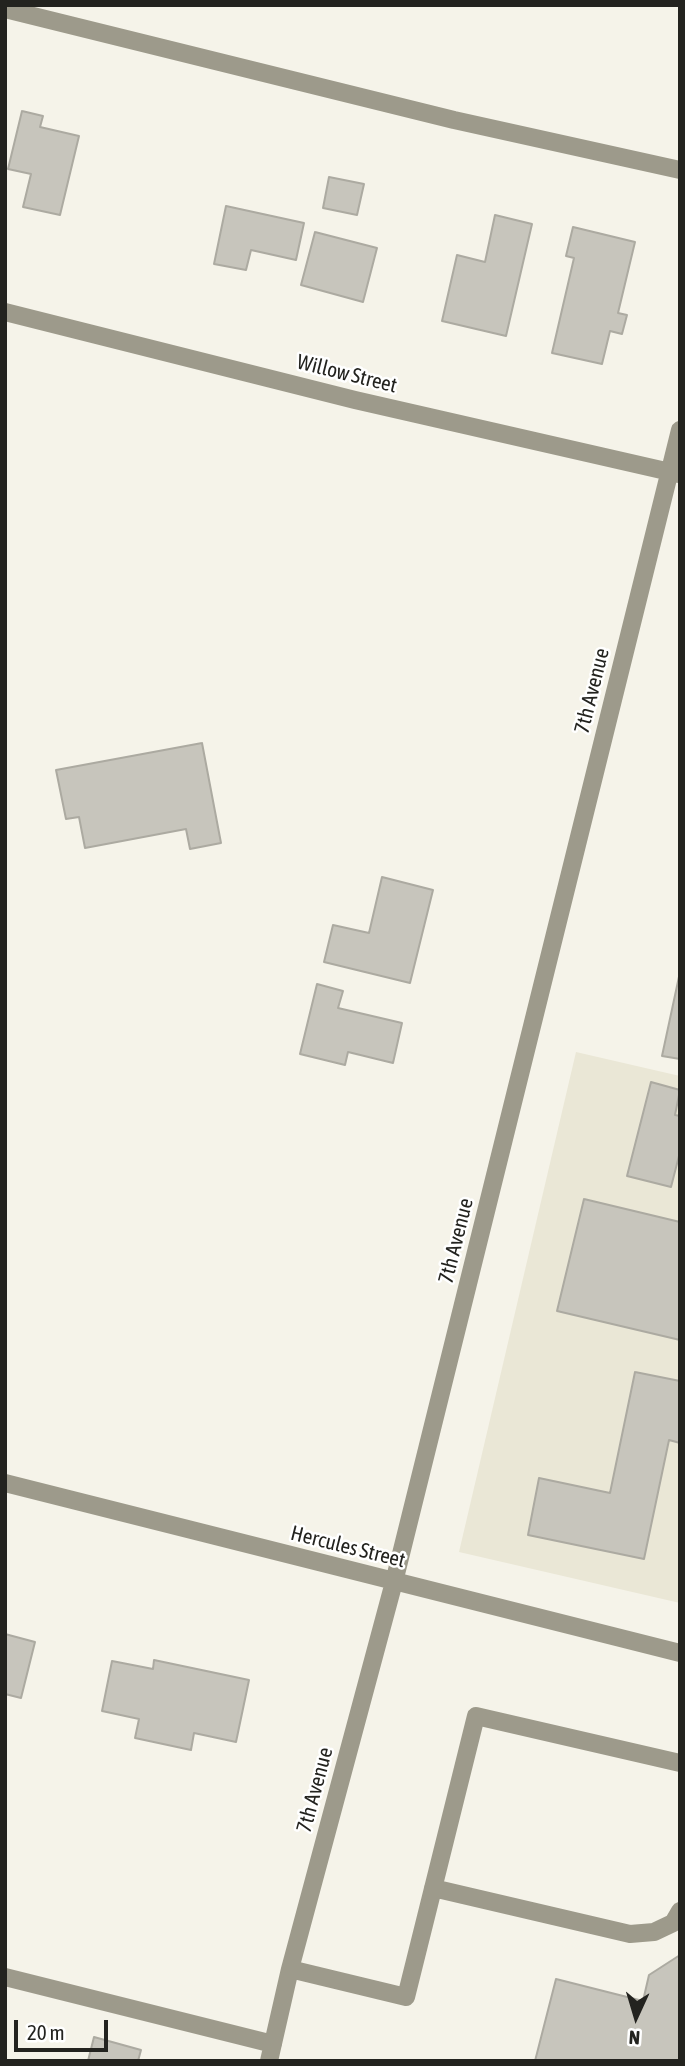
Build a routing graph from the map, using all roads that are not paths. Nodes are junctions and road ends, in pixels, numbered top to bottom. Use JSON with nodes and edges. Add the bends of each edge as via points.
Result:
{"nodes":[{"id":1,"x":5,"y":9,"type":"edge"},
{"id":2,"x":680,"y":170,"type":"edge"},
{"id":3,"x":5,"y":312,"type":"edge"},
{"id":4,"x":680,"y":430,"type":"edge"},
{"id":5,"x":675,"y":473,"type":"edge"},
{"id":6,"x":5,"y":1483,"type":"edge"},
{"id":7,"x":394,"y":1582,"type":"junction"},
{"id":8,"x":680,"y":1653,"type":"edge"},
{"id":9,"x":680,"y":1763,"type":"edge"},
{"id":10,"x":433,"y":1888,"type":"junction"},
{"id":11,"x":680,"y":1912,"type":"edge"},
{"id":12,"x":290,"y":1969,"type":"junction"},
{"id":13,"x":5,"y":1978,"type":"edge"},
{"id":14,"x":271,"y":2052,"type":"edge"}],
"edges":[{"from":1,"to":2,"type":"street","via":[[454,120]]},
{"from":3,"to":5,"type":"street","name":"Willow Street","via":[[355,400]]},
{"from":4,"to":5,"type":"street","name":"7th Avenue"},
{"from":5,"to":7,"type":"street","name":"7th Avenue"},
{"from":6,"to":7,"type":"street","name":"Hercules Street"},
{"from":7,"to":8,"type":"street","name":"Hercules Street"},
{"from":7,"to":12,"type":"street","name":"7th Avenue"},
{"from":9,"to":10,"type":"street","via":[[475,1716]]},
{"from":10,"to":11,"type":"street","via":[[630,1934],[654,1932],[673,1923]]},
{"from":10,"to":12,"type":"street","via":[[406,1997]]},
{"from":12,"to":14,"type":"street","name":"7th Avenue"},
{"from":13,"to":14,"type":"street"}]}
